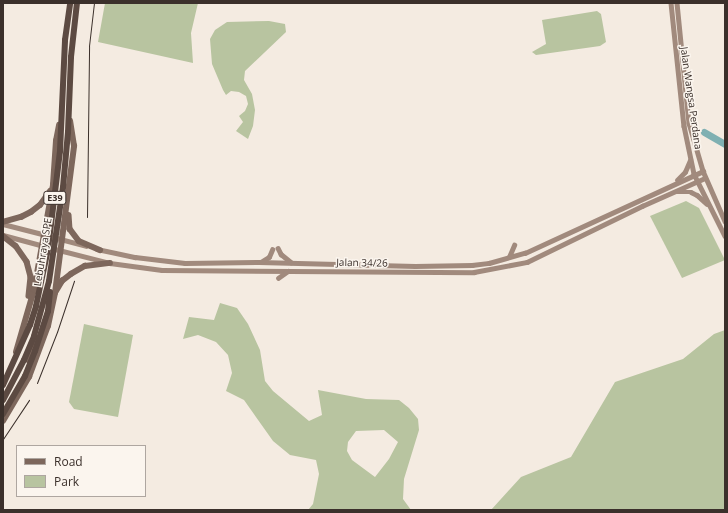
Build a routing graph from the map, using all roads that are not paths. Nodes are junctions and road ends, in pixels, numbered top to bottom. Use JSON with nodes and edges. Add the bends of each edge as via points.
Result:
{"nodes":[{"id":1,"x":69,"y":3,"type":"edge"},
{"id":2,"x":78,"y":3,"type":"edge"},
{"id":3,"x":671,"y":3,"type":"edge"},
{"id":4,"x":678,"y":3,"type":"edge"},
{"id":5,"x":691,"y":159,"type":"junction"},
{"id":6,"x":703,"y":171,"type":"junction"},
{"id":7,"x":694,"y":174,"type":"junction"},
{"id":8,"x":706,"y":178,"type":"junction"},
{"id":9,"x":697,"y":182,"type":"junction"},
{"id":10,"x":673,"y":184,"type":"junction"},
{"id":11,"x":53,"y":185,"type":"junction"},
{"id":12,"x":674,"y":192,"type":"junction"},
{"id":13,"x":69,"y":198,"type":"junction"},
{"id":14,"x":710,"y":208,"type":"junction"},
{"id":15,"x":725,"y":221,"type":"edge"},
{"id":16,"x":3,"y":223,"type":"edge"},
{"id":17,"x":3,"y":235,"type":"edge"},
{"id":18,"x":44,"y":235,"type":"junction"},
{"id":19,"x":725,"y":236,"type":"edge"},
{"id":20,"x":62,"y":240,"type":"junction"},
{"id":21,"x":514,"y":245,"type":"dead end"},
{"id":22,"x":42,"y":246,"type":"junction"},
{"id":23,"x":278,"y":248,"type":"dead end"},
{"id":24,"x":100,"y":250,"type":"junction"},
{"id":25,"x":272,"y":250,"type":"dead end"},
{"id":26,"x":61,"y":251,"type":"junction"},
{"id":27,"x":54,"y":253,"type":"junction"},
{"id":28,"x":509,"y":258,"type":"junction"},
{"id":29,"x":259,"y":262,"type":"junction"},
{"id":30,"x":110,"y":263,"type":"junction"},
{"id":31,"x":293,"y":263,"type":"junction"},
{"id":32,"x":290,"y":270,"type":"junction"},
{"id":33,"x":278,"y":278,"type":"dead end"},
{"id":34,"x":55,"y":293,"type":"junction"},
{"id":35,"x":28,"y":306,"type":"junction"},
{"id":36,"x":30,"y":318,"type":"dead end"},
{"id":37,"x":40,"y":322,"type":"dead end"},
{"id":38,"x":13,"y":360,"type":"junction"},
{"id":39,"x":3,"y":382,"type":"edge"},
{"id":40,"x":3,"y":385,"type":"edge"},
{"id":41,"x":3,"y":400,"type":"edge"},
{"id":42,"x":3,"y":409,"type":"edge"},
{"id":43,"x":3,"y":414,"type":"edge"},
{"id":44,"x":3,"y":422,"type":"edge"}],
"edges":[{"from":1,"to":11,"type":"main road","via":[[63,46]]},
{"from":1,"to":40,"type":"highway","name":"Lebuhraya SPE","number":"E39","via":[[60,151],[48,249],[30,325]]},
{"from":2,"to":13,"type":"main road","via":[[71,126],[74,146]]},
{"from":2,"to":27,"type":"highway","name":"Lebuhraya SPE","number":"E39","via":[[71,57],[66,151]]},
{"from":3,"to":5,"type":"main road","name":"Jalan Wangsa Perdana","via":[[684,126]]},
{"from":4,"to":6,"type":"main road","name":"Jalan Wangsa Perdana","via":[[690,123]]},
{"from":5,"to":7,"type":"main road","name":"Jalan Wangsa Perdana"},
{"from":5,"to":10,"type":"main road","via":[[685,172]]},
{"from":6,"to":7,"type":"main road","name":"Jalan 34/26"},
{"from":6,"to":8,"type":"main road","name":"Jalan Wangsa Perdana"},
{"from":7,"to":9,"type":"main road","name":"Jalan Wangsa Perdana"},
{"from":7,"to":10,"type":"main road","name":"Jalan 34/26"},
{"from":8,"to":9,"type":"main road","name":"Jalan 34/26"},
{"from":8,"to":15,"type":"main road","name":"Jalan Wangsa Perdana"},
{"from":9,"to":12,"type":"main road","name":"Jalan 34/26"},
{"from":9,"to":14,"type":"main road","name":"Jalan Wangsa Perdana"},
{"from":10,"to":28,"type":"main road","name":"Jalan 34/26","via":[[525,253]]},
{"from":11,"to":16,"type":"main road","via":[[48,195],[31,212]]},
{"from":11,"to":18,"type":"main road"},
{"from":12,"to":14,"type":"main road","via":[[686,191],[697,195]]},
{"from":12,"to":32,"type":"main road","name":"Jalan 34/26","via":[[526,262],[492,270],[424,273]]},
{"from":13,"to":20,"type":"main road"},
{"from":13,"to":24,"type":"main road","via":[[68,220],[73,235],[85,245]]},
{"from":14,"to":19,"type":"main road","name":"Jalan Wangsa Perdana"},
{"from":16,"to":18,"type":"main road","name":"Jalan 34/26"},
{"from":17,"to":22,"type":"main road","name":"Jalan 34/26"},
{"from":17,"to":35,"type":"main road","via":[[16,246],[27,262],[31,277]]},
{"from":18,"to":20,"type":"main road","name":"Jalan 34/26"},
{"from":18,"to":22,"type":"main road"},
{"from":20,"to":24,"type":"main road","name":"Jalan 34/26"},
{"from":20,"to":26,"type":"main road"},
{"from":21,"to":28,"type":"main road"},
{"from":22,"to":26,"type":"main road","name":"Jalan 34/26"},
{"from":22,"to":35,"type":"main road","via":[[34,290]]},
{"from":23,"to":31,"type":"main road","via":[[281,254]]},
{"from":24,"to":29,"type":"main road","name":"Jalan 34/26","via":[[186,263]]},
{"from":25,"to":29,"type":"main road","via":[[269,257]]},
{"from":26,"to":30,"type":"main road","name":"Jalan 34/26"},
{"from":26,"to":34,"type":"main road"},
{"from":27,"to":41,"type":"highway","name":"Lebuhraya SPE","number":"E39","via":[[34,336]]},
{"from":27,"to":43,"type":"highway","number":"E39","via":[[48,311],[42,332],[25,376]]},
{"from":28,"to":31,"type":"main road","name":"Jalan 34/26","via":[[489,263],[450,266]]},
{"from":29,"to":31,"type":"main road","name":"Jalan 34/26"},
{"from":30,"to":32,"type":"main road","name":"Jalan 34/26","via":[[162,270]]},
{"from":30,"to":34,"type":"main road","via":[[85,266],[62,281]]},
{"from":32,"to":33,"type":"main road"},
{"from":34,"to":44,"type":"main road","via":[[48,326],[29,377]]},
{"from":35,"to":38,"type":"main road"},
{"from":36,"to":38,"type":"main road"},
{"from":37,"to":42,"type":"main road","via":[[27,366]]},
{"from":38,"to":39,"type":"main road"}]}
